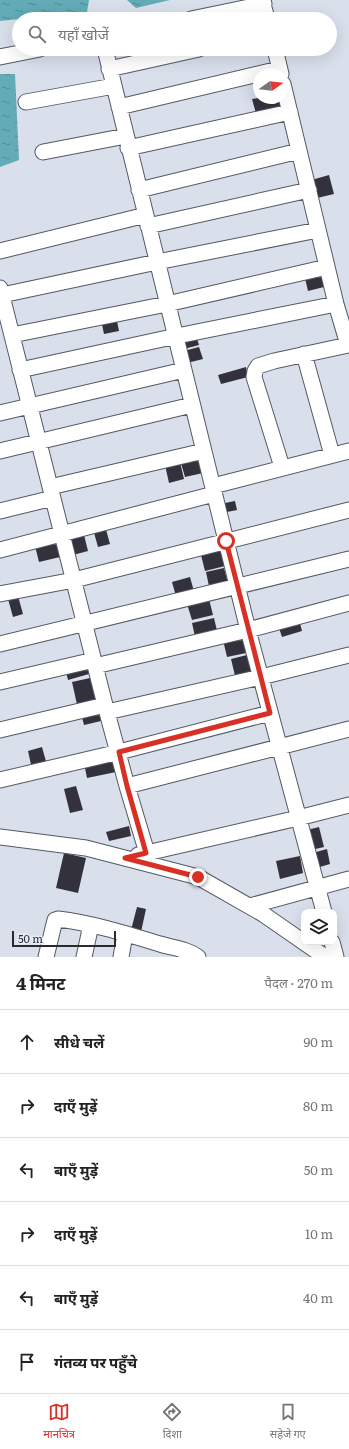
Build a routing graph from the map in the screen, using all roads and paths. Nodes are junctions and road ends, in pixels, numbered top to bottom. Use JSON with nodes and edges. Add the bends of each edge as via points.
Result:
{"nodes":[{"id":1,"x":263,"y":2,"type":"edge"},
{"id":2,"x":221,"y":12,"type":"edge"},
{"id":3,"x":265,"y":12,"type":"edge"},
{"id":4,"x":12,"y":55,"type":"edge"},
{"id":5,"x":106,"y":56,"type":"edge"},
{"id":6,"x":168,"y":56,"type":"edge"},
{"id":7,"x":276,"y":56,"type":"edge"},
{"id":8,"x":0,"y":57,"type":"edge"},
{"id":9,"x":279,"y":68,"type":"edge"},
{"id":10,"x":109,"y":69,"type":"junction"},
{"id":11,"x":253,"y":77,"type":"edge"},
{"id":12,"x":114,"y":86,"type":"junction"},
{"id":13,"x":26,"y":102,"type":"dead end"},
{"id":14,"x":288,"y":104,"type":"edge"},
{"id":15,"x":119,"y":107,"type":"junction"},
{"id":16,"x":290,"y":112,"type":"junction"},
{"id":17,"x":127,"y":142,"type":"junction"},
{"id":18,"x":299,"y":151,"type":"junction"},
{"id":19,"x":43,"y":152,"type":"dead end"},
{"id":20,"x":139,"y":190,"type":"junction"},
{"id":21,"x":309,"y":190,"type":"junction"},
{"id":22,"x":147,"y":221,"type":"junction"},
{"id":23,"x":318,"y":230,"type":"junction"},
{"id":24,"x":0,"y":251,"type":"edge"},
{"id":25,"x":157,"y":262,"type":"junction"},
{"id":26,"x":327,"y":267,"type":"junction"},
{"id":27,"x":1,"y":292,"type":"edge"},
{"id":28,"x":167,"y":304,"type":"junction"},
{"id":29,"x":336,"y":304,"type":"junction"},
{"id":30,"x":12,"y":335,"type":"junction"},
{"id":31,"x":175,"y":336,"type":"junction"},
{"id":32,"x":348,"y":342,"type":"edge"},
{"id":33,"x":304,"y":354,"type":"junction"},
{"id":34,"x":20,"y":370,"type":"junction"},
{"id":35,"x":184,"y":370,"type":"junction"},
{"id":36,"x":192,"y":405,"type":"junction"},
{"id":37,"x":30,"y":407,"type":"junction"},
{"id":38,"x":0,"y":413,"type":"edge"},
{"id":39,"x":38,"y":442,"type":"junction"},
{"id":40,"x":204,"y":451,"type":"junction"},
{"id":41,"x":349,"y":451,"type":"edge"},
{"id":42,"x":0,"y":452,"type":"edge"},
{"id":43,"x":332,"y":455,"type":"junction"},
{"id":44,"x":282,"y":467,"type":"junction"},
{"id":45,"x":213,"y":490,"type":"junction"},
{"id":46,"x":51,"y":492,"type":"junction"},
{"id":47,"x":349,"y":510,"type":"edge"},
{"id":48,"x":0,"y":511,"type":"edge"},
{"id":49,"x":62,"y":533,"type":"junction"},
{"id":50,"x":226,"y":541,"type":"junction"},
{"id":51,"x":0,"y":550,"type":"edge"},
{"id":52,"x":349,"y":559,"type":"edge"},
{"id":53,"x":74,"y":580,"type":"junction"},
{"id":54,"x":238,"y":586,"type":"junction"},
{"id":55,"x":0,"y":594,"type":"edge"},
{"id":56,"x":349,"y":603,"type":"edge"},
{"id":57,"x":85,"y":624,"type":"junction"},
{"id":58,"x":248,"y":630,"type":"junction"},
{"id":59,"x":0,"y":644,"type":"edge"},
{"id":60,"x":349,"y":655,"type":"edge"},
{"id":61,"x":95,"y":663,"type":"junction"},
{"id":62,"x":261,"y":677,"type":"junction"},
{"id":63,"x":0,"y":682,"type":"edge"},
{"id":64,"x":106,"y":708,"type":"junction"},
{"id":65,"x":270,"y":713,"type":"junction"},
{"id":66,"x":349,"y":729,"type":"edge"},
{"id":67,"x":0,"y":730,"type":"edge"},
{"id":68,"x":279,"y":748,"type":"junction"},
{"id":69,"x":119,"y":752,"type":"junction"},
{"id":70,"x":0,"y":780,"type":"edge"},
{"id":71,"x":127,"y":786,"type":"junction"},
{"id":72,"x":349,"y":805,"type":"edge"},
{"id":73,"x":298,"y":818,"type":"junction"},
{"id":74,"x":0,"y":837,"type":"edge"},
{"id":75,"x":146,"y":853,"type":"junction"},
{"id":76,"x":125,"y":858,"type":"junction"},
{"id":77,"x":349,"y":879,"type":"edge"},
{"id":78,"x":317,"y":888,"type":"junction"},
{"id":79,"x":250,"y":906,"type":"junction"},
{"id":80,"x":323,"y":909,"type":"edge"},
{"id":81,"x":91,"y":925,"type":"junction"},
{"id":82,"x":125,"y":934,"type":"junction"},
{"id":83,"x":163,"y":951,"type":"edge"},
{"id":84,"x":336,"y":952,"type":"edge"},
{"id":85,"x":46,"y":957,"type":"edge"},
{"id":86,"x":84,"y":957,"type":"edge"},
{"id":87,"x":121,"y":957,"type":"edge"},
{"id":88,"x":198,"y":957,"type":"edge"}],
"edges":[{"from":1,"to":2,"type":"street"},
{"from":1,"to":3,"type":"street"},
{"from":4,"to":8,"type":"street"},
{"from":5,"to":10,"type":"street"},
{"from":6,"to":10,"type":"street"},
{"from":7,"to":9,"type":"street"},
{"from":10,"to":12,"type":"street"},
{"from":11,"to":15,"type":"street"},
{"from":12,"to":13,"type":"street"},
{"from":12,"to":15,"type":"street"},
{"from":14,"to":16,"type":"street"},
{"from":15,"to":17,"type":"street"},
{"from":16,"to":17,"type":"street"},
{"from":16,"to":18,"type":"street"},
{"from":17,"to":19,"type":"street"},
{"from":17,"to":20,"type":"street"},
{"from":18,"to":20,"type":"street"},
{"from":18,"to":21,"type":"street"},
{"from":20,"to":22,"type":"street"},
{"from":21,"to":22,"type":"street"},
{"from":21,"to":23,"type":"street"},
{"from":22,"to":24,"type":"street"},
{"from":22,"to":25,"type":"street"},
{"from":23,"to":25,"type":"street"},
{"from":23,"to":26,"type":"street"},
{"from":25,"to":27,"type":"street"},
{"from":25,"to":28,"type":"street"},
{"from":26,"to":28,"type":"street"},
{"from":26,"to":29,"type":"street"},
{"from":27,"to":30,"type":"street"},
{"from":28,"to":30,"type":"street"},
{"from":28,"to":31,"type":"street"},
{"from":29,"to":31,"type":"street"},
{"from":29,"to":32,"type":"street"},
{"from":30,"to":34,"type":"street"},
{"from":31,"to":34,"type":"street"},
{"from":31,"to":35,"type":"street"},
{"from":32,"to":33,"type":"street"},
{"from":33,"to":43,"type":"street"},
{"from":33,"to":44,"type":"street","via":[[258,366],[255,371],[254,377]]},
{"from":34,"to":37,"type":"street"},
{"from":35,"to":36,"type":"street"},
{"from":35,"to":37,"type":"street"},
{"from":36,"to":39,"type":"street"},
{"from":36,"to":40,"type":"street"},
{"from":37,"to":38,"type":"street"},
{"from":37,"to":39,"type":"street"},
{"from":39,"to":42,"type":"street"},
{"from":39,"to":46,"type":"street"},
{"from":40,"to":45,"type":"street"},
{"from":40,"to":46,"type":"street"},
{"from":41,"to":43,"type":"street"},
{"from":43,"to":44,"type":"street"},
{"from":44,"to":45,"type":"street"},
{"from":45,"to":49,"type":"street"},
{"from":45,"to":50,"type":"street"},
{"from":46,"to":48,"type":"street"},
{"from":46,"to":49,"type":"street"},
{"from":47,"to":50,"type":"street"},
{"from":49,"to":51,"type":"street"},
{"from":49,"to":53,"type":"street"},
{"from":50,"to":53,"type":"street"},
{"from":50,"to":54,"type":"street"},
{"from":52,"to":54,"type":"street"},
{"from":53,"to":55,"type":"street"},
{"from":53,"to":57,"type":"street"},
{"from":54,"to":57,"type":"street"},
{"from":54,"to":58,"type":"street"},
{"from":56,"to":58,"type":"street"},
{"from":57,"to":59,"type":"street"},
{"from":57,"to":61,"type":"street"},
{"from":58,"to":61,"type":"street"},
{"from":58,"to":62,"type":"street"},
{"from":60,"to":62,"type":"street"},
{"from":61,"to":63,"type":"street"},
{"from":61,"to":64,"type":"street"},
{"from":62,"to":64,"type":"street"},
{"from":62,"to":65,"type":"street"},
{"from":64,"to":67,"type":"street"},
{"from":64,"to":69,"type":"street"},
{"from":65,"to":68,"type":"street"},
{"from":65,"to":69,"type":"street"},
{"from":66,"to":68,"type":"street"},
{"from":68,"to":71,"type":"street"},
{"from":68,"to":73,"type":"street"},
{"from":69,"to":70,"type":"street"},
{"from":69,"to":71,"type":"street"},
{"from":71,"to":75,"type":"street"},
{"from":72,"to":73,"type":"street"},
{"from":73,"to":75,"type":"street"},
{"from":73,"to":78,"type":"street"},
{"from":74,"to":76,"type":"street","via":[[86,848]]},
{"from":75,"to":76,"type":"street"},
{"from":76,"to":79,"type":"street","via":[[198,877]]},
{"from":77,"to":78,"type":"street"},
{"from":78,"to":79,"type":"street"},
{"from":78,"to":80,"type":"street"},
{"from":79,"to":84,"type":"street"},
{"from":81,"to":82,"type":"street"},
{"from":81,"to":85,"type":"street","via":[[56,919]]},
{"from":81,"to":86,"type":"street"},
{"from":82,"to":83,"type":"street"},
{"from":82,"to":87,"type":"street"},
{"from":83,"to":88,"type":"street","via":[[183,950]]}]}
